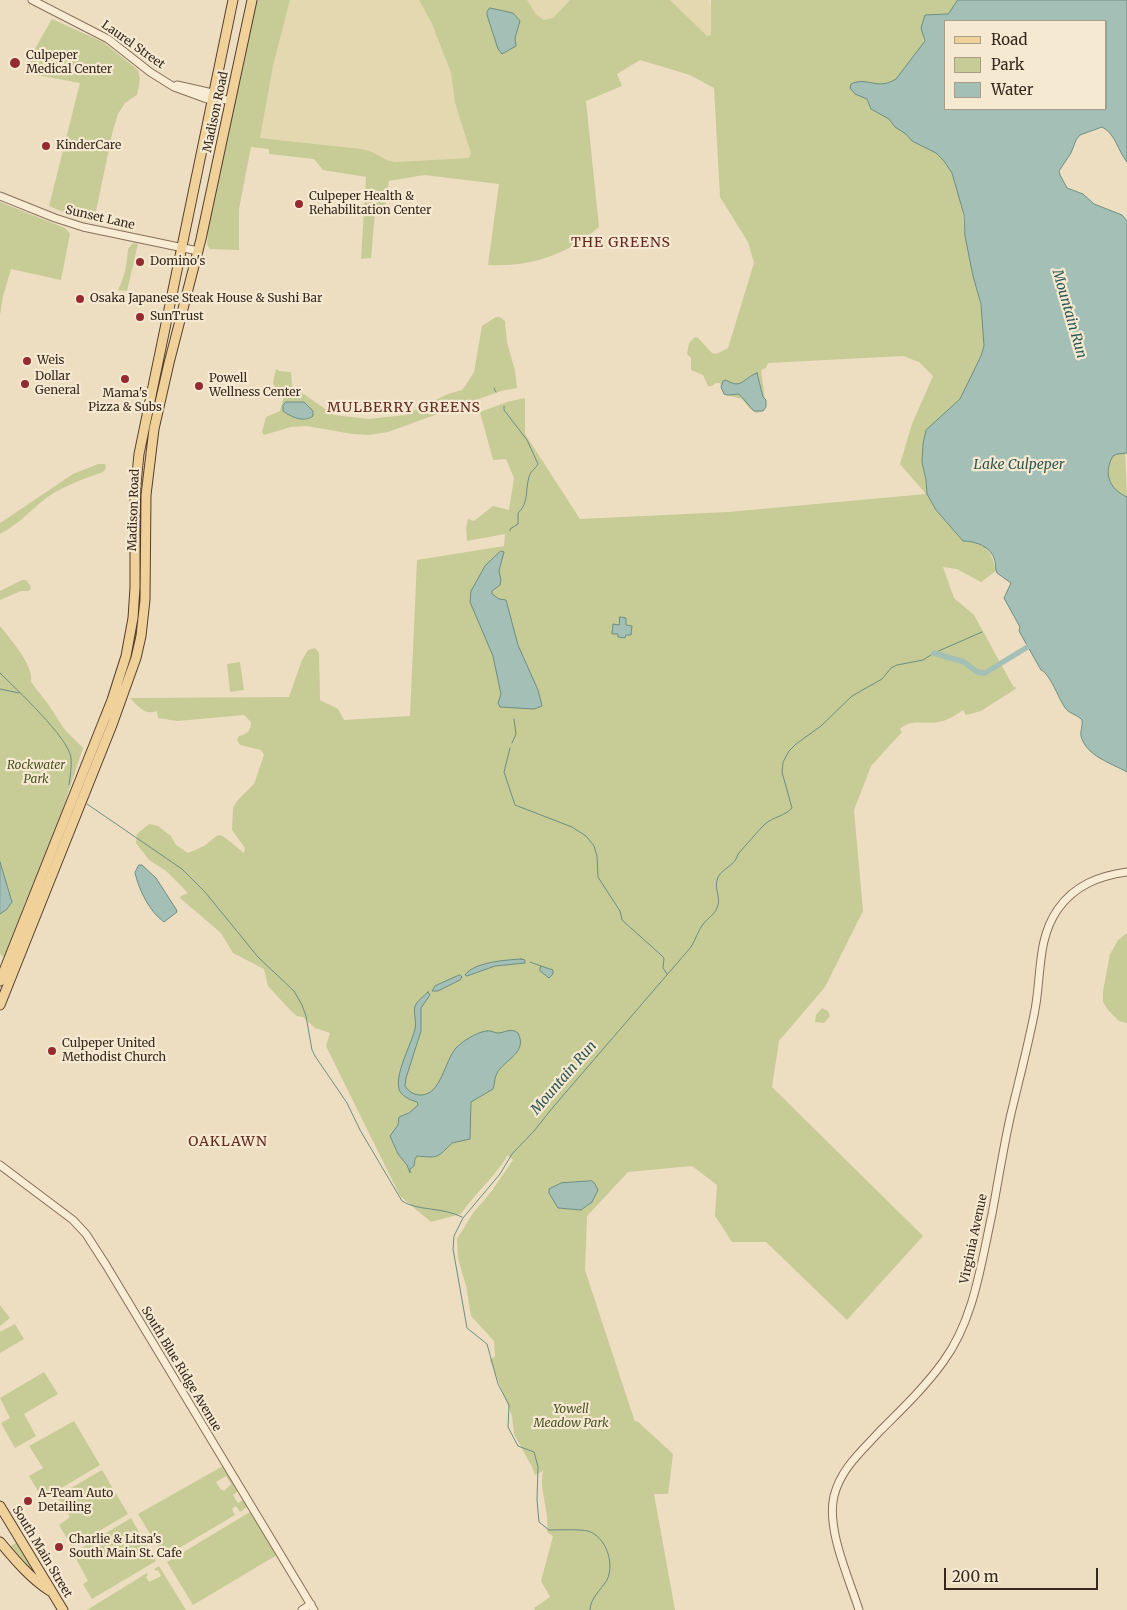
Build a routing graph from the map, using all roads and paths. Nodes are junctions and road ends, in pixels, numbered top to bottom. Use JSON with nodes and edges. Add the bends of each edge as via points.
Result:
{"nodes":[{"id":1,"x":32,"y":0,"type":"edge"},
{"id":2,"x":233,"y":0,"type":"edge"},
{"id":3,"x":252,"y":0,"type":"edge"},
{"id":4,"x":213,"y":97,"type":"junction"},
{"id":5,"x":231,"y":101,"type":"junction"},
{"id":6,"x":0,"y":196,"type":"edge"},
{"id":7,"x":181,"y":247,"type":"junction"},
{"id":8,"x":198,"y":251,"type":"junction"},
{"id":9,"x":1127,"y":872,"type":"edge"},
{"id":10,"x":0,"y":981,"type":"edge"},
{"id":11,"x":0,"y":1005,"type":"edge"},
{"id":12,"x":0,"y":1165,"type":"edge"},
{"id":13,"x":0,"y":1506,"type":"edge"},
{"id":14,"x":0,"y":1542,"type":"edge"},
{"id":15,"x":52,"y":1593,"type":"junction"},
{"id":16,"x":313,"y":1607,"type":"edge"},
{"id":17,"x":63,"y":1610,"type":"edge"},
{"id":18,"x":302,"y":1610,"type":"edge"},
{"id":19,"x":859,"y":1610,"type":"edge"}],
"edges":[{"from":1,"to":4,"type":"street","name":"Laurel Street","via":[[96,32],[168,83],[208,92]]},
{"from":2,"to":4,"type":"main road","name":"Madison Road"},
{"from":3,"to":5,"type":"main road","name":"Madison Road"},
{"from":4,"to":5,"type":"street","name":"Laurel Street"},
{"from":4,"to":7,"type":"main road","name":"Madison Road"},
{"from":5,"to":8,"type":"main road","name":"Madison Road"},
{"from":6,"to":7,"type":"street","name":"Sunset Lane","via":[[83,227]]},
{"from":7,"to":8,"type":"street","name":"Sunset Lane"},
{"from":7,"to":10,"type":"main road","name":"Madison Road","via":[[139,454],[134,494],[135,600],[126,656],[112,700]]},
{"from":8,"to":11,"type":"main road","name":"Madison Road","via":[[152,437],[146,495],[145,600],[136,658]]},
{"from":9,"to":19,"type":"street","name":"Virginia Avenue","via":[[1106,875],[1084,884],[1058,909],[1049,926],[1040,957],[1040,983],[1034,1014],[972,1300],[944,1362],[849,1464],[838,1483],[832,1503],[833,1525]]},
{"from":12,"to":16,"type":"street","name":"South Blue Ridge Avenue","via":[[64,1212],[86,1234]]},
{"from":13,"to":15,"type":"main road","name":"South Main Street"},
{"from":14,"to":15,"type":"main road","via":[[24,1570]]},
{"from":15,"to":17,"type":"main road","name":"South Main Street"},
{"from":16,"to":18,"type":"street"}]}
